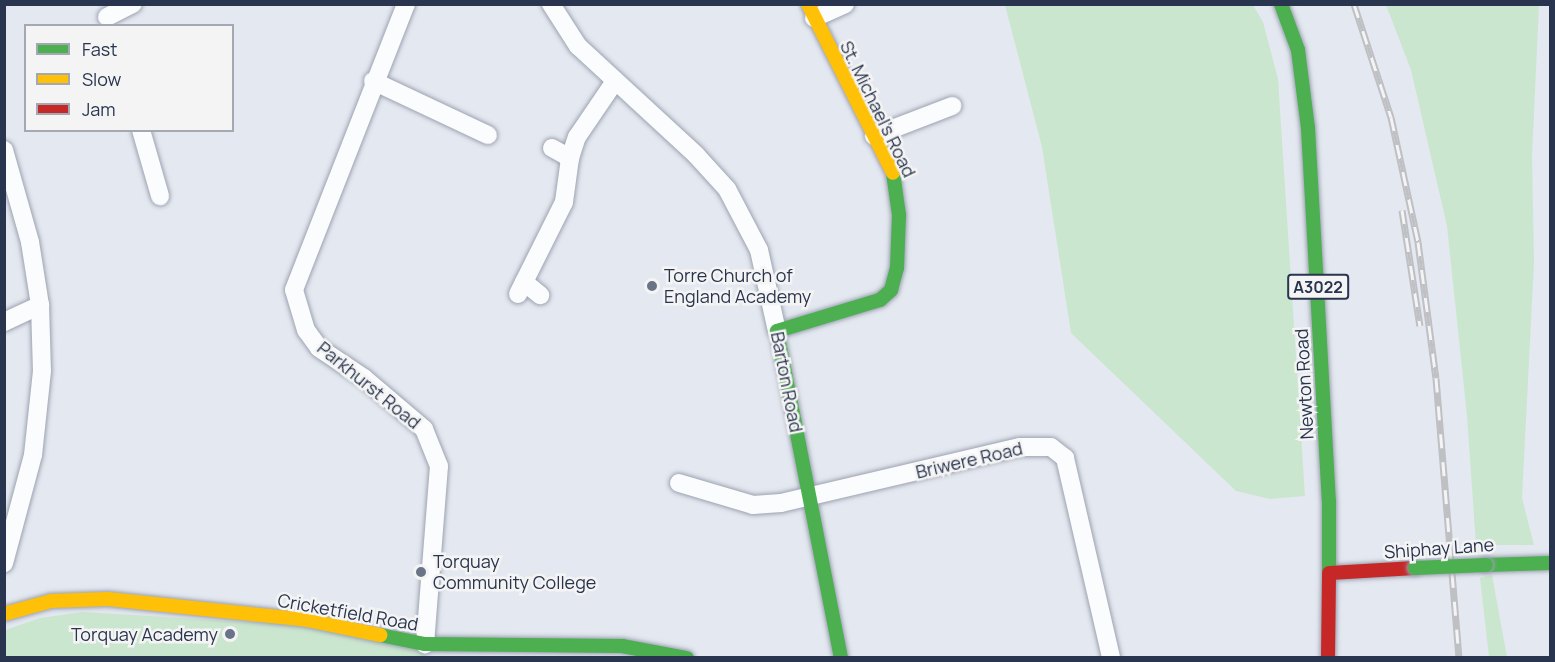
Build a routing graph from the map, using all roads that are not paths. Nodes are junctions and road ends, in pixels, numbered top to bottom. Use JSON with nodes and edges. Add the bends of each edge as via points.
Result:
{"nodes":[{"id":1,"x":133,"y":4,"type":"edge"},
{"id":2,"x":406,"y":4,"type":"edge"},
{"id":3,"x":551,"y":4,"type":"edge"},
{"id":4,"x":845,"y":4,"type":"edge"},
{"id":5,"x":1281,"y":4,"type":"edge"},
{"id":6,"x":811,"y":11,"type":"edge"},
{"id":7,"x":106,"y":16,"type":"edge"},
{"id":8,"x":373,"y":81,"type":"junction"},
{"id":9,"x":615,"y":81,"type":"junction"},
{"id":10,"x":952,"y":106,"type":"dead end"},
{"id":11,"x":142,"y":132,"type":"edge"},
{"id":12,"x":488,"y":135,"type":"dead end"},
{"id":13,"x":874,"y":136,"type":"junction"},
{"id":14,"x":552,"y":148,"type":"dead end"},
{"id":15,"x":4,"y":150,"type":"edge"},
{"id":16,"x":570,"y":158,"type":"junction"},
{"id":17,"x":160,"y":196,"type":"dead end"},
{"id":18,"x":540,"y":295,"type":"dead end"},
{"id":19,"x":40,"y":305,"type":"junction"},
{"id":20,"x":4,"y":322,"type":"edge"},
{"id":21,"x":777,"y":331,"type":"junction"},
{"id":22,"x":679,"y":483,"type":"dead end"},
{"id":23,"x":811,"y":495,"type":"junction"},
{"id":24,"x":4,"y":563,"type":"edge"},
{"id":25,"x":1551,"y":563,"type":"edge"},
{"id":26,"x":1330,"y":573,"type":"junction"},
{"id":27,"x":4,"y":614,"type":"edge"},
{"id":28,"x":425,"y":644,"type":"junction"},
{"id":29,"x":687,"y":657,"type":"edge"},
{"id":30,"x":841,"y":657,"type":"edge"},
{"id":31,"x":1111,"y":657,"type":"edge"},
{"id":32,"x":1328,"y":657,"type":"edge"}],
"edges":[{"from":1,"to":7,"type":"street"},
{"from":2,"to":8,"type":"street","name":"Parkhurst Road"},
{"from":3,"to":9,"type":"street","name":"Barton Road","via":[[578,46]]},
{"from":4,"to":6,"type":"street"},
{"from":5,"to":26,"type":"street","name":"Newton Road","number":"A3022","via":[[1298,50],[1308,128]]},
{"from":6,"to":13,"type":"street","name":"St. Michael's Road"},
{"from":8,"to":12,"type":"street","via":[[458,113]]},
{"from":8,"to":28,"type":"street","name":"Parkhurst Road","via":[[294,290],[306,330],[319,348],[364,378],[424,429],[439,466],[441,479]]},
{"from":9,"to":16,"type":"street","via":[[578,136]]},
{"from":9,"to":21,"type":"street","name":"Barton Road","via":[[727,189],[759,250]]},
{"from":10,"to":13,"type":"street"},
{"from":11,"to":17,"type":"street"},
{"from":13,"to":21,"type":"street","name":"St. Michael's Road","via":[[897,189],[897,268],[891,290],[880,300]]},
{"from":14,"to":16,"type":"street"},
{"from":15,"to":19,"type":"street","via":[[30,242]]},
{"from":16,"to":18,"type":"street","via":[[564,202],[521,288]]},
{"from":19,"to":20,"type":"street"},
{"from":19,"to":24,"type":"street","via":[[42,371],[33,455]]},
{"from":21,"to":23,"type":"street","name":"Barton Road"},
{"from":22,"to":23,"type":"street","name":"Briwere Road","via":[[753,505]]},
{"from":23,"to":30,"type":"street","name":"Barton Road"},
{"from":23,"to":31,"type":"street","name":"Briwere Road","via":[[1020,447],[1051,447],[1065,458]]},
{"from":25,"to":26,"type":"street","name":"Shiphay Lane","bridge":true,"via":[[1500,561],[1486,565]]},
{"from":26,"to":32,"type":"street","name":"Newton Road","number":"A3022"},
{"from":27,"to":28,"type":"street","name":"Cricketfield Road","via":[[51,601],[108,599],[307,620]]},
{"from":28,"to":29,"type":"street","name":"Cricketfield Road","via":[[622,646]]}]}
